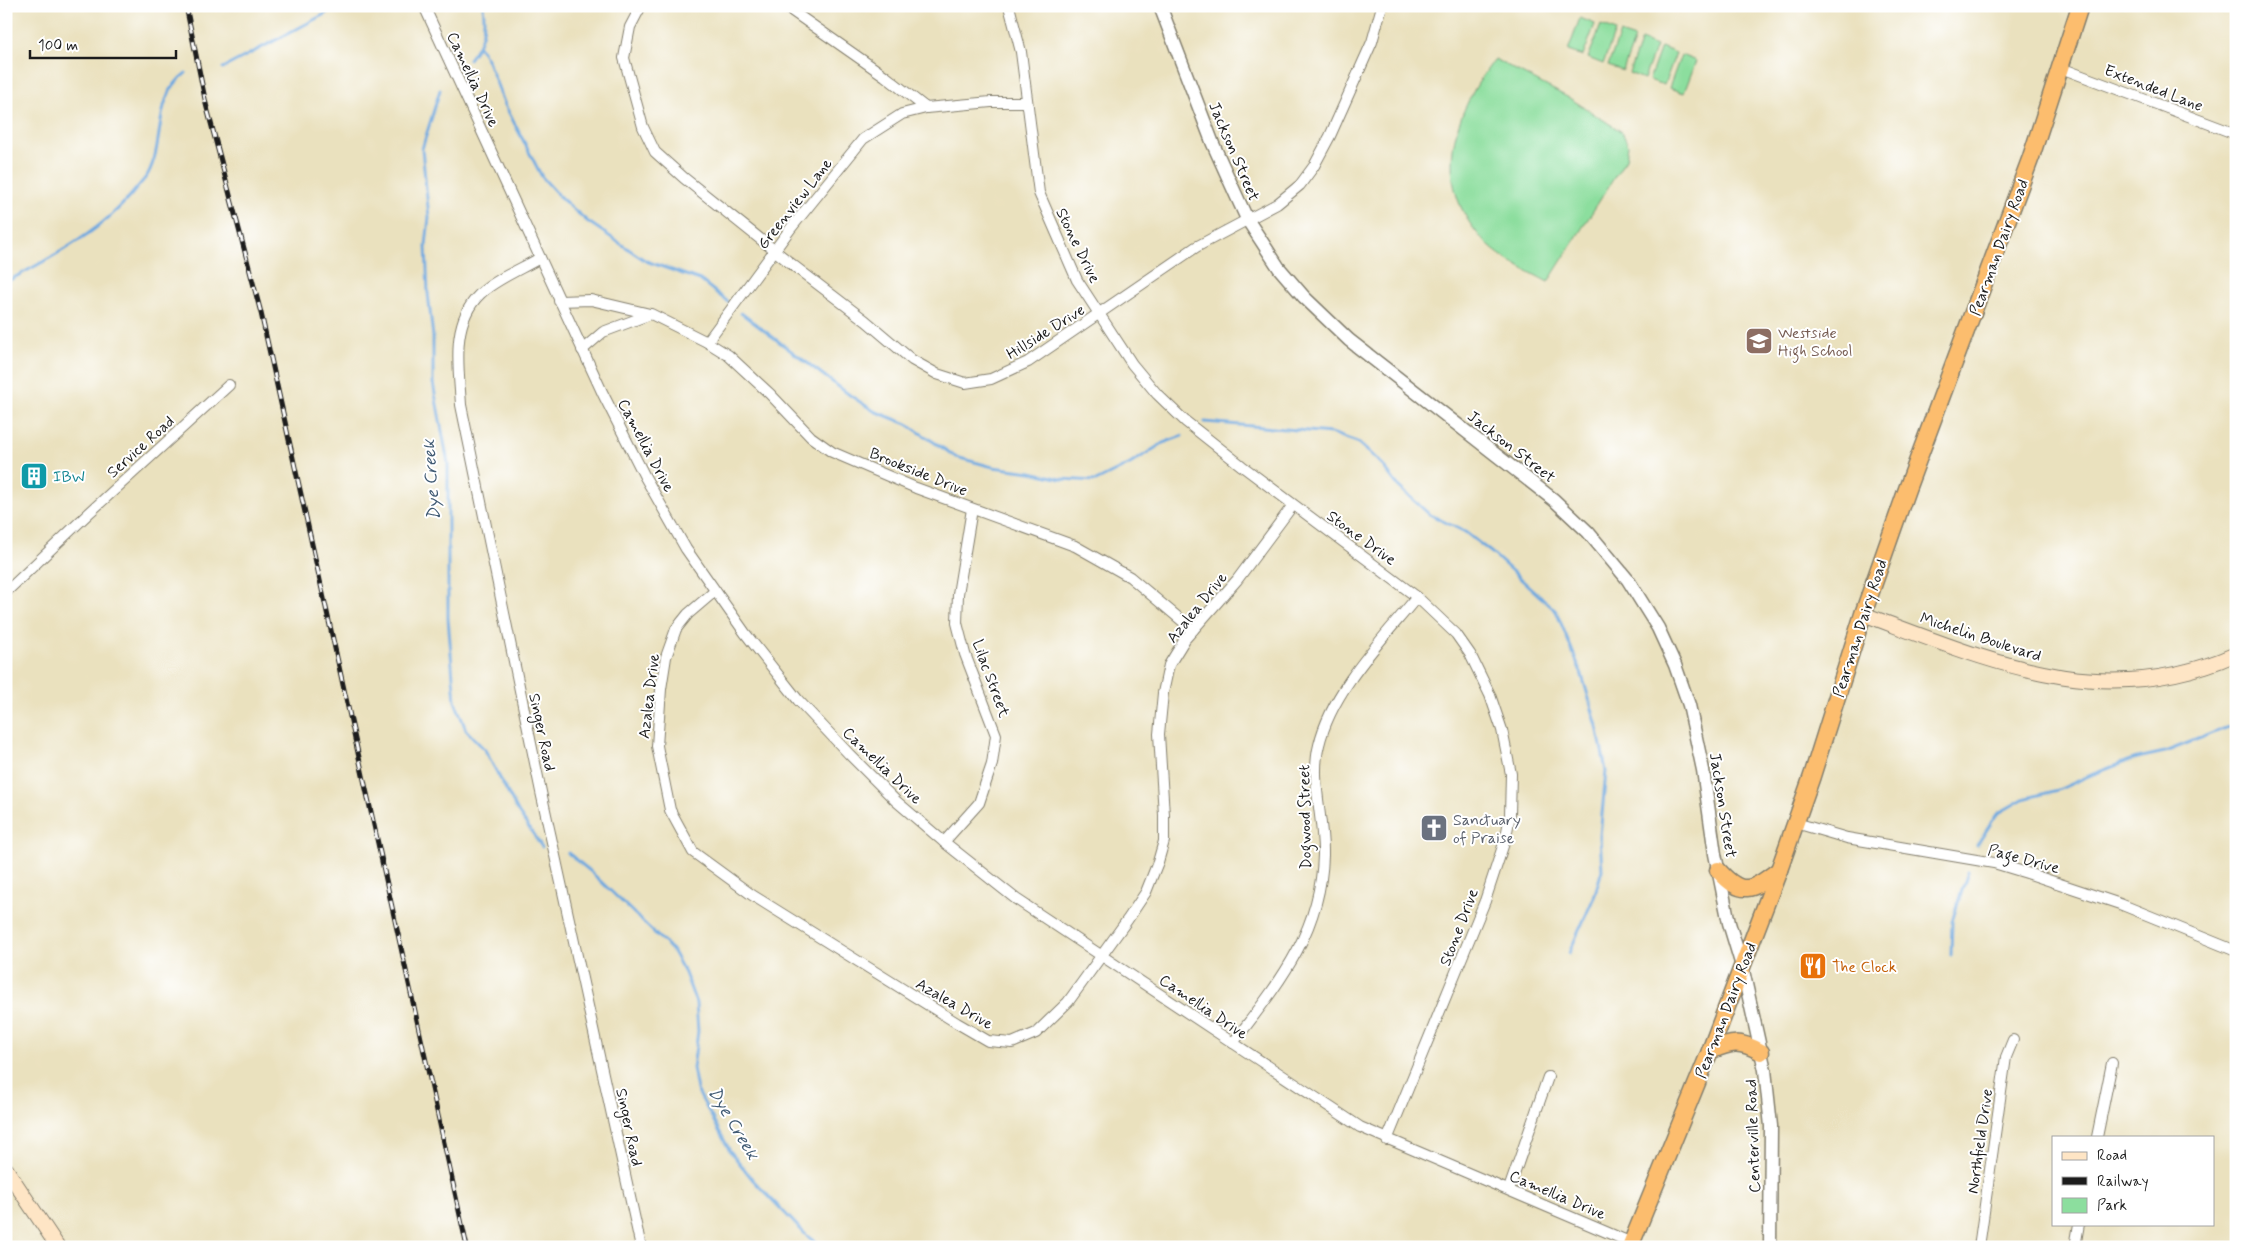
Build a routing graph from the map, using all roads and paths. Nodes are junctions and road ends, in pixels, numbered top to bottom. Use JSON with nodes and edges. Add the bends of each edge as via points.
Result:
{"nodes":[{"id":1,"x":424,"y":6,"type":"edge"},
{"id":2,"x":642,"y":6,"type":"edge"},
{"id":3,"x":785,"y":6,"type":"edge"},
{"id":4,"x":1009,"y":6,"type":"edge"},
{"id":5,"x":1160,"y":6,"type":"edge"},
{"id":6,"x":1382,"y":6,"type":"edge"},
{"id":7,"x":2080,"y":6,"type":"edge"},
{"id":8,"x":2061,"y":68,"type":"junction"},
{"id":9,"x":1026,"y":102,"type":"junction"},
{"id":10,"x":926,"y":108,"type":"junction"},
{"id":11,"x":2236,"y":134,"type":"edge"},
{"id":12,"x":1247,"y":218,"type":"junction"},
{"id":13,"x":776,"y":251,"type":"junction"},
{"id":14,"x":540,"y":258,"type":"junction"},
{"id":15,"x":559,"y":301,"type":"junction"},
{"id":16,"x":650,"y":314,"type":"junction"},
{"id":17,"x":1099,"y":314,"type":"junction"},
{"id":18,"x":707,"y":342,"type":"junction"},
{"id":19,"x":582,"y":350,"type":"junction"},
{"id":20,"x":229,"y":385,"type":"dead end"},
{"id":21,"x":1293,"y":505,"type":"junction"},
{"id":22,"x":972,"y":509,"type":"junction"},
{"id":23,"x":715,"y":591,"type":"junction"},
{"id":24,"x":6,"y":592,"type":"edge"},
{"id":25,"x":1417,"y":597,"type":"junction"},
{"id":26,"x":1863,"y":614,"type":"junction"},
{"id":27,"x":1193,"y":630,"type":"junction"},
{"id":28,"x":2236,"y":654,"type":"edge"},
{"id":29,"x":1796,"y":823,"type":"junction"},
{"id":30,"x":944,"y":842,"type":"junction"},
{"id":31,"x":1718,"y":870,"type":"junction"},
{"id":32,"x":1779,"y":870,"type":"junction"},
{"id":33,"x":2236,"y":951,"type":"edge"},
{"id":34,"x":1103,"y":956,"type":"junction"},
{"id":35,"x":1742,"y":966,"type":"junction"},
{"id":36,"x":2013,"y":1040,"type":"dead end"},
{"id":37,"x":1233,"y":1043,"type":"junction"},
{"id":38,"x":1710,"y":1051,"type":"junction"},
{"id":39,"x":1761,"y":1052,"type":"junction"},
{"id":40,"x":2112,"y":1062,"type":"dead end"},
{"id":41,"x":1548,"y":1077,"type":"dead end"},
{"id":42,"x":2097,"y":1136,"type":"edge"},
{"id":43,"x":1387,"y":1140,"type":"junction"},
{"id":44,"x":6,"y":1169,"type":"edge"},
{"id":45,"x":1510,"y":1190,"type":"junction"},
{"id":46,"x":2079,"y":1226,"type":"edge"},
{"id":47,"x":1631,"y":1245,"type":"edge"},
{"id":48,"x":58,"y":1247,"type":"edge"},
{"id":49,"x":641,"y":1247,"type":"edge"},
{"id":50,"x":1770,"y":1247,"type":"edge"},
{"id":51,"x":1979,"y":1247,"type":"edge"},
{"id":52,"x":2074,"y":1247,"type":"edge"}],
"edges":[{"from":1,"to":14,"type":"street","name":"Camellia Drive"},
{"from":2,"to":13,"type":"street","name":"Hillside Drive","via":[[630,27],[624,58],[643,127],[655,152]]},
{"from":3,"to":10,"type":"street"},
{"from":4,"to":9,"type":"street","name":"Stone Drive","via":[[1021,52]]},
{"from":5,"to":12,"type":"street","name":"Jackson Street","via":[[1213,144]]},
{"from":6,"to":12,"type":"street","name":"Hillside Drive","via":[[1372,42],[1314,166],[1300,185],[1277,204]]},
{"from":7,"to":8,"type":"highway","name":"Pearman Dairy Road"},
{"from":8,"to":11,"type":"street","name":"Extended Lane"},
{"from":8,"to":26,"type":"highway","name":"Pearman Dairy Road"},
{"from":9,"to":10,"type":"street"},
{"from":9,"to":17,"type":"street","name":"Stone Drive","via":[[1039,193],[1077,280]]},
{"from":10,"to":13,"type":"street","name":"Greenview Lane","via":[[902,114],[863,139]]},
{"from":12,"to":17,"type":"street","name":"Hillside Drive","via":[[1196,246]]},
{"from":12,"to":31,"type":"street","name":"Jackson Street","via":[[1279,268],[1327,319],[1554,500],[1588,532],[1628,580],[1658,628],[1689,705],[1703,770]]},
{"from":13,"to":17,"type":"street","name":"Hillside Drive","via":[[912,360],[937,374],[965,383],[991,380],[1028,362]]},
{"from":13,"to":18,"type":"street","name":"Greenview Lane"},
{"from":14,"to":15,"type":"street","name":"Camellia Drive"},
{"from":14,"to":49,"type":"street","name":"Singer Road","via":[[480,294],[466,313],[457,346],[461,405],[538,782]]},
{"from":15,"to":16,"type":"street","name":"Brookside Drive","via":[[591,300]]},
{"from":15,"to":19,"type":"street","name":"Camellia Drive"},
{"from":16,"to":18,"type":"street","name":"Brookside Drive"},
{"from":16,"to":19,"type":"street","via":[[603,332]]},
{"from":17,"to":21,"type":"street","name":"Stone Drive","via":[[1132,364],[1157,394]]},
{"from":18,"to":22,"type":"street","name":"Brookside Drive","via":[[728,355],[811,437],[832,452]]},
{"from":19,"to":23,"type":"street","name":"Camellia Drive","via":[[645,476],[686,549]]},
{"from":20,"to":24,"type":"street","name":"Service Road"},
{"from":21,"to":25,"type":"street","name":"Stone Drive"},
{"from":21,"to":27,"type":"street","name":"Azalea Drive","via":[[1237,580]]},
{"from":22,"to":27,"type":"street","name":"Brookside Drive","via":[[1075,546],[1130,578]]},
{"from":22,"to":30,"type":"street","name":"Lilac Street","via":[[958,594],[957,623],[996,735],[992,764],[979,803]]},
{"from":23,"to":30,"type":"street","name":"Camellia Drive","via":[[798,700],[896,801]]},
{"from":23,"to":34,"type":"street","name":"Azalea Drive","via":[[676,628],[666,657],[661,689],[657,746],[670,810],[693,852],[768,906],[988,1040],[1012,1043],[1036,1032],[1068,1002]]},
{"from":25,"to":37,"type":"street","name":"Dogwood Street","via":[[1345,689],[1327,720],[1316,770],[1323,854],[1312,918],[1296,956]]},
{"from":25,"to":43,"type":"street","name":"Stone Drive","via":[[1456,634],[1490,695],[1511,774],[1510,815],[1502,853],[1485,901]]},
{"from":26,"to":28,"type":"main road","name":"Michelin Boulevard","via":[[1988,660],[2041,675],[2069,679],[2149,679]]},
{"from":26,"to":29,"type":"highway","name":"Pearman Dairy Road"},
{"from":27,"to":34,"type":"street","name":"Azalea Drive","via":[[1169,665],[1163,693],[1159,734],[1164,841],[1146,892]]},
{"from":29,"to":32,"type":"highway","name":"Pearman Dairy Road"},
{"from":29,"to":33,"type":"street","name":"Page Drive","via":[[1847,838],[1994,863],[2027,872],[2120,904]]},
{"from":30,"to":34,"type":"street","name":"Camellia Drive","via":[[1016,899]]},
{"from":31,"to":32,"type":"highway","via":[[1731,884],[1740,889],[1750,889]]},
{"from":31,"to":35,"type":"street","name":"Jackson Street"},
{"from":32,"to":35,"type":"highway","name":"Pearman Dairy Road"},
{"from":34,"to":37,"type":"street","name":"Camellia Drive"},
{"from":35,"to":38,"type":"highway","name":"Pearman Dairy Road"},
{"from":35,"to":39,"type":"street","name":"Centerville Road"},
{"from":36,"to":51,"type":"street","name":"Northfield Drive","via":[[2006,1057]]},
{"from":37,"to":43,"type":"street","name":"Camellia Drive","via":[[1346,1118]]},
{"from":38,"to":39,"type":"highway","via":[[1730,1043],[1745,1044]]},
{"from":38,"to":47,"type":"highway","name":"Pearman Dairy Road"},
{"from":39,"to":50,"type":"street","name":"Centerville Road","via":[[1769,1101]]},
{"from":40,"to":42,"type":"street"},
{"from":41,"to":45,"type":"street"},
{"from":43,"to":45,"type":"street","name":"Camellia Drive"},
{"from":44,"to":48,"type":"main road"},
{"from":45,"to":47,"type":"street","name":"Camellia Drive"},
{"from":46,"to":52,"type":"street"}]}
